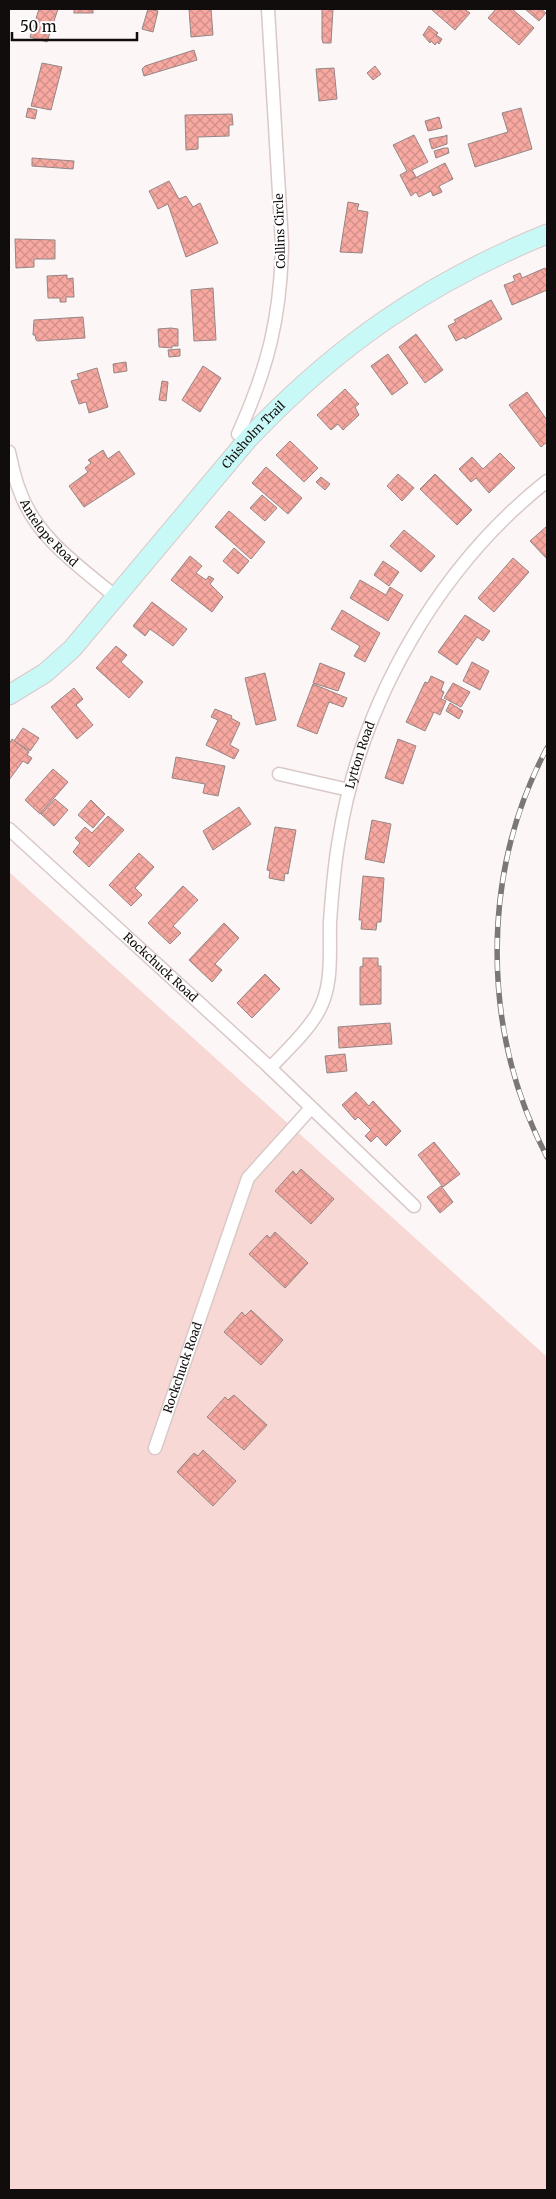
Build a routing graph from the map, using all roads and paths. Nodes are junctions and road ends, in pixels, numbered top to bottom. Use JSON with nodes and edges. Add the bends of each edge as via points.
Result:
{"nodes":[{"id":1,"x":268,"y":9,"type":"edge"},
{"id":2,"x":547,"y":234,"type":"edge"},
{"id":3,"x":248,"y":439,"type":"junction"},
{"id":4,"x":9,"y":452,"type":"edge"},
{"id":5,"x":547,"y":481,"type":"edge"},
{"id":6,"x":116,"y":597,"type":"junction"},
{"id":7,"x":9,"y":695,"type":"edge"},
{"id":8,"x":279,"y":774,"type":"dead end"},
{"id":9,"x":349,"y":790,"type":"junction"},
{"id":10,"x":9,"y":829,"type":"edge"},
{"id":11,"x":270,"y":1068,"type":"junction"},
{"id":12,"x":312,"y":1108,"type":"junction"},
{"id":13,"x":414,"y":1206,"type":"dead end"},
{"id":14,"x":155,"y":1448,"type":"dead end"}],
"edges":[{"from":1,"to":3,"type":"street","name":"Collins Circle","via":[[282,243],[281,278],[277,318],[268,356],[238,434]]},
{"from":2,"to":3,"type":"street","name":"Chisholm Trail","via":[[504,251],[406,304],[316,372]]},
{"from":3,"to":6,"type":"street","name":"Chisholm Trail"},
{"from":4,"to":6,"type":"street","name":"Antelope Road","via":[[19,490],[42,532]]},
{"from":5,"to":9,"type":"street","name":"Lytton Road","via":[[499,525],[433,606],[383,695]]},
{"from":6,"to":7,"type":"street","name":"Chisholm Trail","via":[[72,649],[45,673]]},
{"from":8,"to":9,"type":"street"},
{"from":9,"to":11,"type":"street","name":"Lytton Road","via":[[332,891],[329,978],[325,998],[306,1029]]},
{"from":10,"to":11,"type":"street","name":"Rockchuck Road"},
{"from":11,"to":12,"type":"street","name":"Rockchuck Road"},
{"from":12,"to":13,"type":"street","name":"Rockchuck Road"},
{"from":12,"to":14,"type":"street","name":"Rockchuck Road","via":[[248,1178]]}]}
